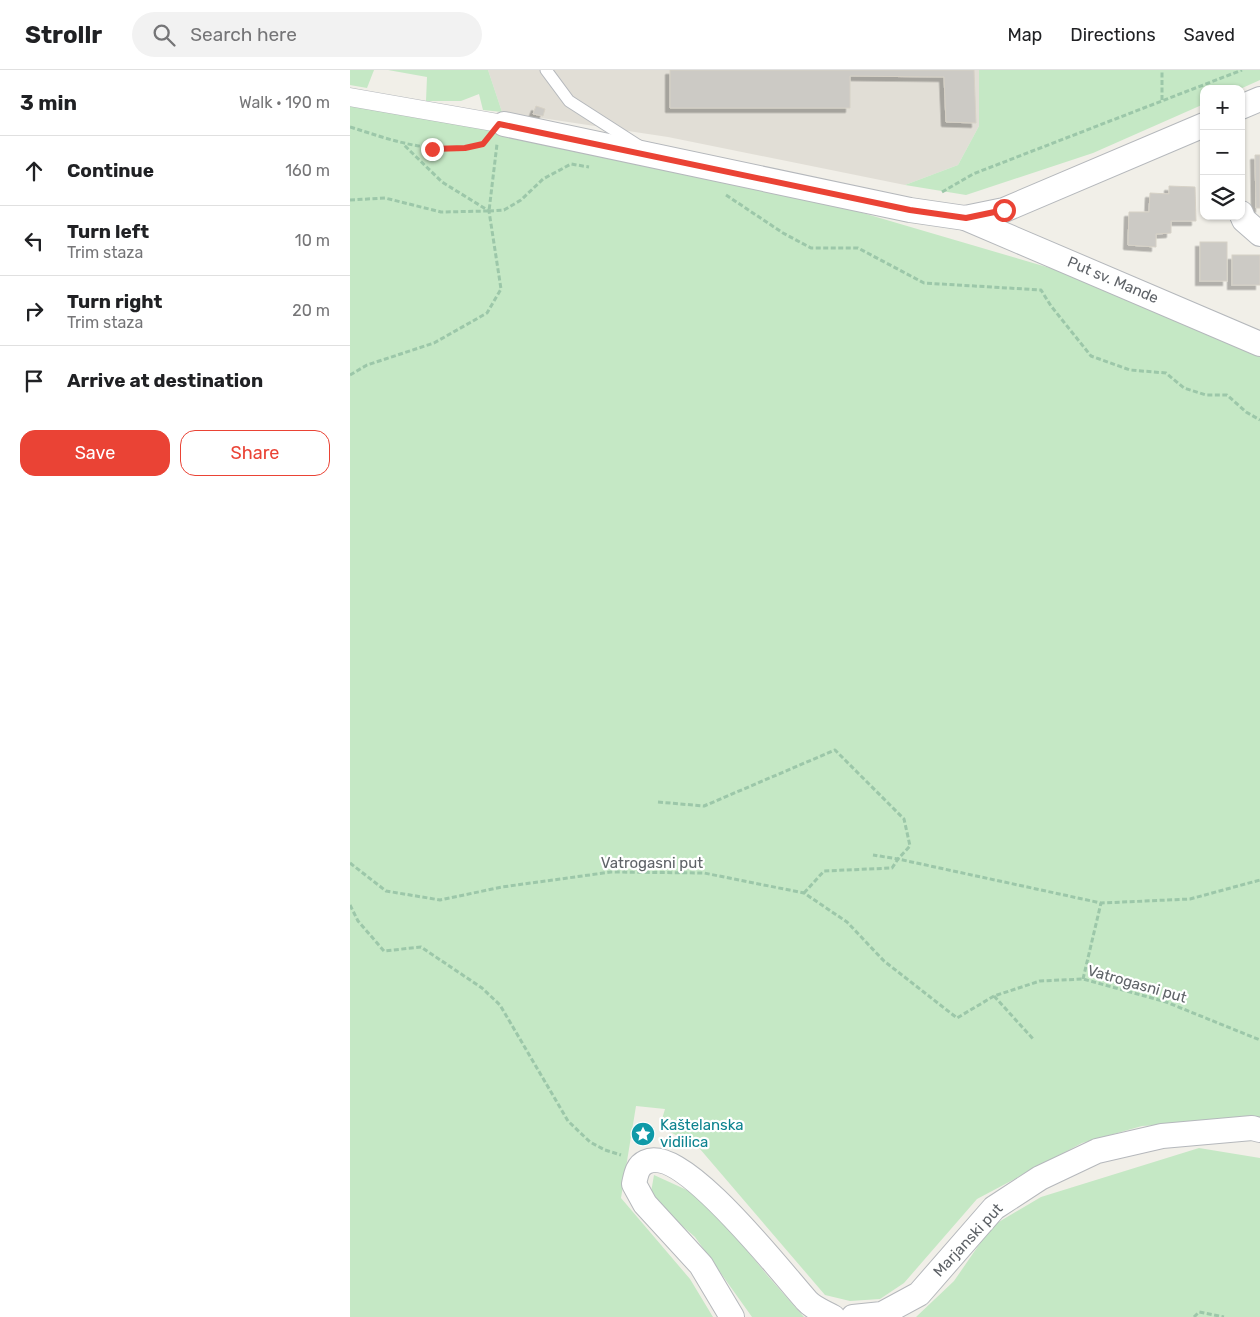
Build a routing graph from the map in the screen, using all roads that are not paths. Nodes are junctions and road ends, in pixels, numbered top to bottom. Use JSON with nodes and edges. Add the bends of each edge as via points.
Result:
{"nodes":[{"id":1,"x":546,"y":70,"type":"edge"},
{"id":2,"x":350,"y":97,"type":"edge"},
{"id":3,"x":1260,"y":98,"type":"edge"},
{"id":4,"x":1245,"y":105,"type":"edge"},
{"id":5,"x":502,"y":124,"type":"joint"},
{"id":6,"x":1200,"y":127,"type":"edge"},
{"id":7,"x":651,"y":154,"type":"junction"},
{"id":8,"x":966,"y":218,"type":"junction"},
{"id":9,"x":1244,"y":220,"type":"edge"},
{"id":10,"x":1260,"y":234,"type":"edge"},
{"id":11,"x":1260,"y":344,"type":"edge"},
{"id":12,"x":1260,"y":1130,"type":"edge"},
{"id":13,"x":732,"y":1317,"type":"edge"},
{"id":14,"x":833,"y":1317,"type":"edge"},
{"id":15,"x":853,"y":1317,"type":"edge"}],
"edges":[{"from":1,"to":7,"type":"lane","via":[[569,101]]},
{"from":2,"to":5,"type":"street"},
{"from":3,"to":4,"type":"street"},
{"from":5,"to":7,"type":"street"},
{"from":6,"to":8,"type":"street","via":[[1004,210]]},
{"from":7,"to":8,"type":"street","via":[[910,210]]},
{"from":8,"to":11,"type":"street","name":"Put sv. Mande"},
{"from":9,"to":10,"type":"street"},
{"from":12,"to":15,"type":"street","name":"Marjanski put","via":[[1162,1136],[1097,1151],[1040,1178],[994,1208],[919,1294],[882,1314]]},
{"from":13,"to":14,"type":"street","via":[[701,1265],[645,1204],[634,1184],[639,1167],[648,1161],[660,1161],[714,1197],[775,1262],[808,1303]]}]}
